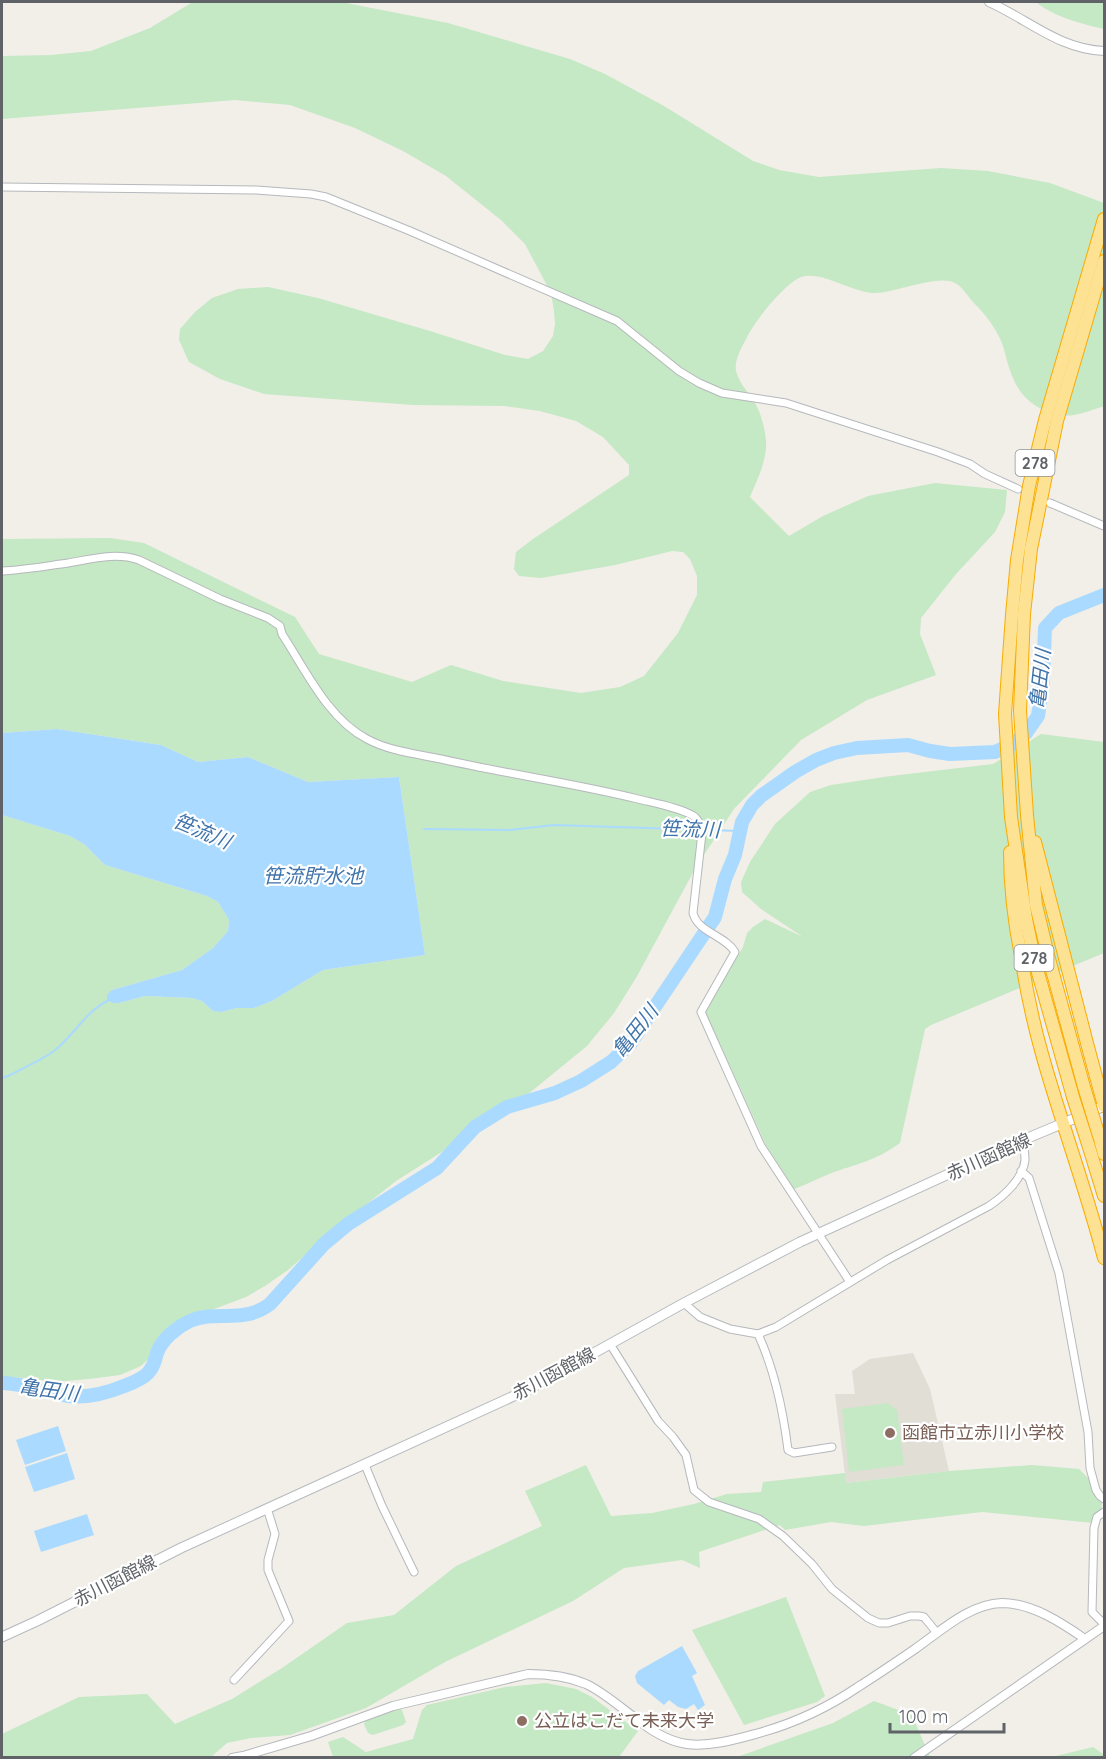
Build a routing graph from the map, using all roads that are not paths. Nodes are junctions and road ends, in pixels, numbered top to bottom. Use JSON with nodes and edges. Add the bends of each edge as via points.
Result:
{"nodes":[{"id":1,"x":989,"y":2,"type":"edge"},
{"id":2,"x":1104,"y":51,"type":"edge"},
{"id":3,"x":2,"y":187,"type":"edge"},
{"id":4,"x":1104,"y":219,"type":"edge"},
{"id":5,"x":1104,"y":261,"type":"edge"},
{"id":6,"x":1018,"y":489,"type":"dead end"},
{"id":7,"x":1050,"y":503,"type":"dead end"},
{"id":8,"x":1104,"y":526,"type":"edge"},
{"id":9,"x":2,"y":571,"type":"edge"},
{"id":10,"x":1027,"y":815,"type":"junction"},
{"id":11,"x":1011,"y":817,"type":"junction"},
{"id":12,"x":1104,"y":1106,"type":"edge"},
{"id":13,"x":1064,"y":1124,"type":"junction"},
{"id":14,"x":1023,"y":1140,"type":"junction"},
{"id":15,"x":1104,"y":1154,"type":"edge"},
{"id":16,"x":1021,"y":1171,"type":"junction"},
{"id":17,"x":1104,"y":1196,"type":"edge"},
{"id":18,"x":819,"y":1233,"type":"junction"},
{"id":19,"x":1104,"y":1258,"type":"edge"},
{"id":20,"x":850,"y":1282,"type":"junction"},
{"id":21,"x":684,"y":1303,"type":"junction"},
{"id":22,"x":758,"y":1334,"type":"junction"},
{"id":23,"x":609,"y":1344,"type":"junction"},
{"id":24,"x":832,"y":1447,"type":"dead end"},
{"id":25,"x":365,"y":1465,"type":"junction"},
{"id":26,"x":1104,"y":1499,"type":"edge"},
{"id":27,"x":267,"y":1508,"type":"junction"},
{"id":28,"x":1104,"y":1512,"type":"edge"},
{"id":29,"x":414,"y":1572,"type":"dead end"},
{"id":30,"x":1104,"y":1625,"type":"edge"},
{"id":31,"x":938,"y":1633,"type":"junction"},
{"id":32,"x":2,"y":1637,"type":"edge"},
{"id":33,"x":1085,"y":1639,"type":"junction"},
{"id":34,"x":234,"y":1680,"type":"dead end"},
{"id":35,"x":242,"y":1757,"type":"edge"},
{"id":36,"x":232,"y":1758,"type":"edge"},
{"id":37,"x":914,"y":1758,"type":"edge"}],
"edges":[{"from":1,"to":2,"type":"street","via":[[1061,42]]},
{"from":3,"to":6,"type":"street","via":[[256,190],[326,197],[610,317],[679,371],[722,393],[786,403],[970,464]]},
{"from":4,"to":11,"type":"highway","number":"278","via":[[1045,420],[1017,560],[1005,714]]},
{"from":5,"to":10,"type":"highway","number":"278","via":[[1057,422],[1033,538],[1024,614],[1020,711]]},
{"from":7,"to":8,"type":"street"},
{"from":9,"to":18,"type":"street","via":[[109,556],[139,560],[280,626],[336,716],[368,740],[398,750],[658,804],[693,816],[702,833],[694,918],[735,952],[701,1012],[761,1146]]},
{"from":10,"to":12,"type":"highway"},
{"from":10,"to":15,"type":"highway","number":"278","bridge":true,"via":[[1036,905]]},
{"from":11,"to":13,"type":"highway","via":[[1013,911],[1034,1024]]},
{"from":11,"to":17,"type":"highway","number":"278","bridge":true,"via":[[1035,962]]},
{"from":12,"to":13,"type":"main road","name":"赤川函館線"},
{"from":13,"to":14,"type":"main road","name":"赤川函館線"},
{"from":13,"to":19,"type":"highway"},
{"from":14,"to":16,"type":"street","via":[[1025,1163]]},
{"from":14,"to":18,"type":"main road","name":"赤川函館線"},
{"from":16,"to":20,"type":"street","via":[[1009,1189],[989,1206]]},
{"from":16,"to":26,"type":"street","via":[[1029,1178],[1059,1273],[1088,1432],[1090,1468],[1096,1490]]},
{"from":18,"to":20,"type":"street"},
{"from":18,"to":21,"type":"main road","name":"赤川函館線"},
{"from":20,"to":22,"type":"street"},
{"from":21,"to":22,"type":"street","via":[[700,1317],[730,1329]]},
{"from":21,"to":23,"type":"main road","name":"赤川函館線"},
{"from":22,"to":24,"type":"street","via":[[769,1358],[788,1450],[794,1453]]},
{"from":23,"to":25,"type":"main road","name":"赤川函館線","via":[[529,1389]]},
{"from":23,"to":31,"type":"street","via":[[658,1421],[686,1455],[694,1490],[709,1502],[759,1519],[783,1536],[832,1589],[868,1618],[888,1623],[910,1616],[924,1617]]},
{"from":25,"to":27,"type":"main road","name":"赤川函館線"},
{"from":25,"to":29,"type":"street"},
{"from":27,"to":32,"type":"main road","name":"赤川函館線"},
{"from":27,"to":34,"type":"street","via":[[275,1534],[268,1570],[289,1621]]},
{"from":28,"to":30,"type":"street","via":[[1097,1517],[1094,1528],[1092,1612]]},
{"from":30,"to":33,"type":"street"},
{"from":31,"to":33,"type":"street","via":[[977,1609],[1004,1603],[1028,1608]]},
{"from":31,"to":35,"type":"street","via":[[813,1714],[731,1740],[697,1744],[675,1741],[585,1684],[548,1674],[528,1674],[393,1706]]},
{"from":33,"to":37,"type":"street"},
{"from":35,"to":36,"type":"street"}]}
